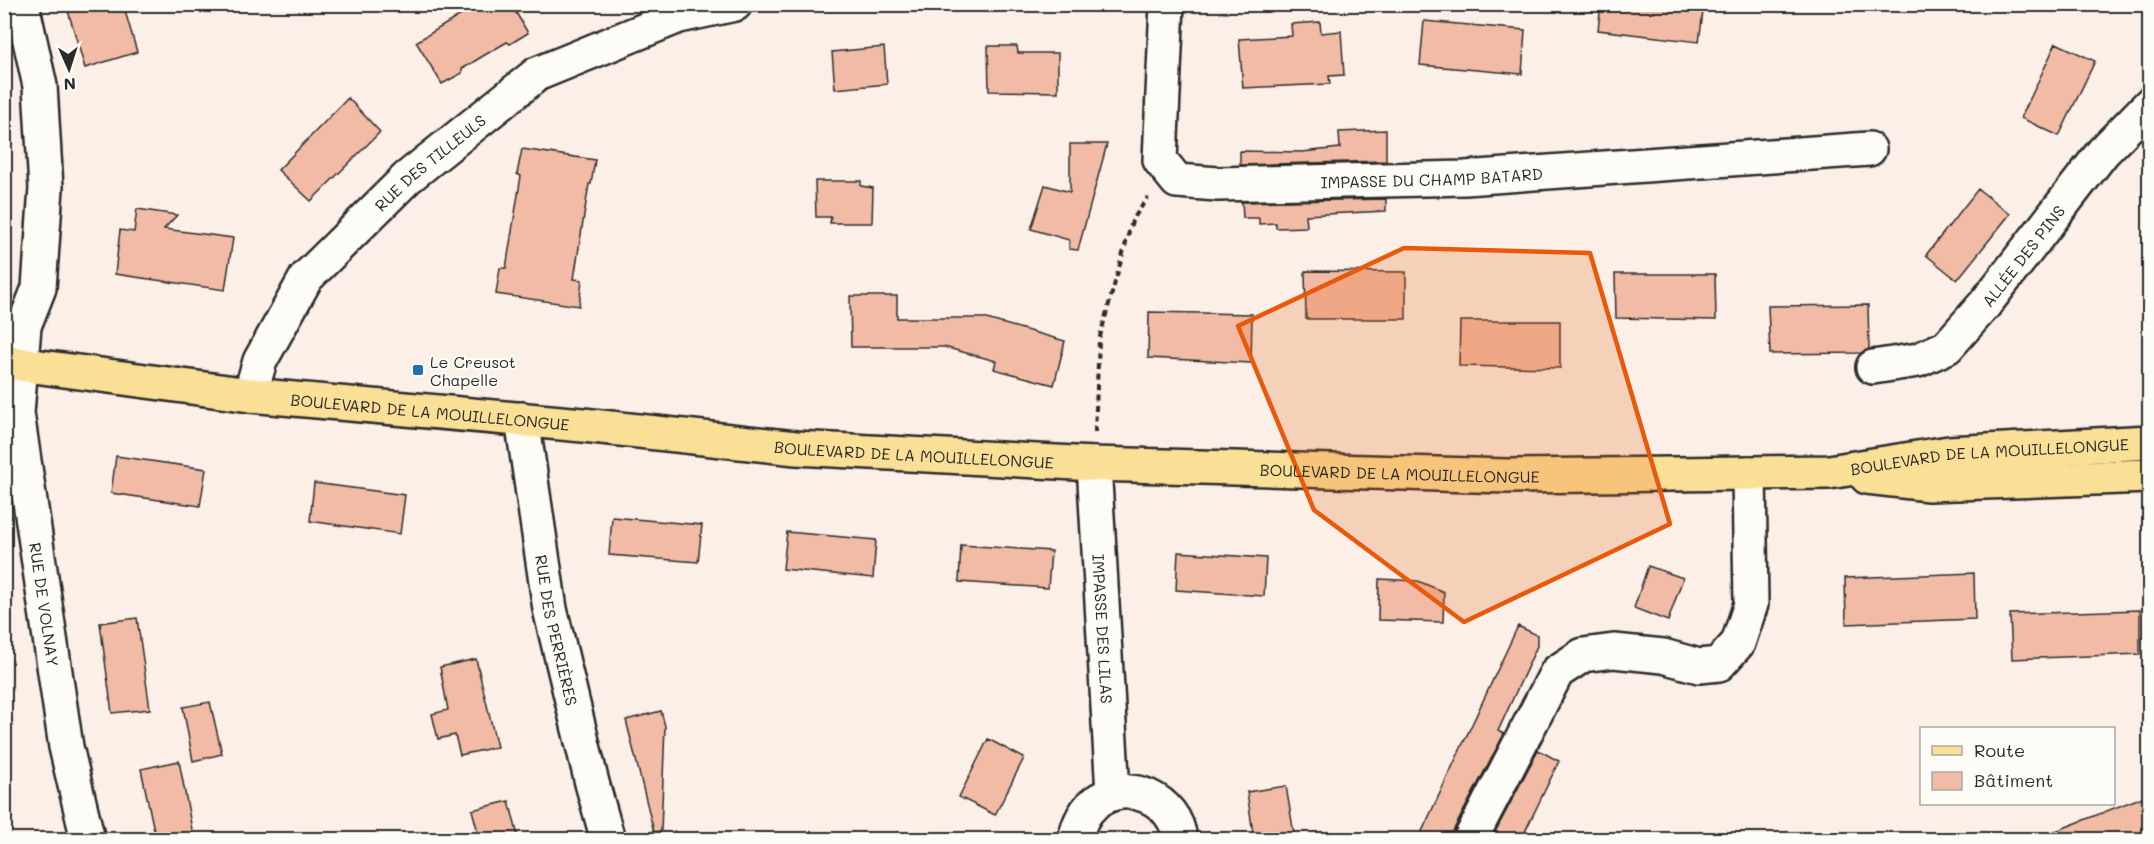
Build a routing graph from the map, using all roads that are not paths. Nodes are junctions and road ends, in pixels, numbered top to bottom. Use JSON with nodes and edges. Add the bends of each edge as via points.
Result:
{"nodes":[{"id":1,"x":22,"y":4,"type":"edge"},
{"id":2,"x":735,"y":4,"type":"edge"},
{"id":3,"x":1167,"y":4,"type":"edge"},
{"id":4,"x":687,"y":9,"type":"edge"},
{"id":5,"x":2150,"y":104,"type":"edge"},
{"id":6,"x":1869,"y":149,"type":"dead end"},
{"id":7,"x":13,"y":364,"type":"edge"},
{"id":8,"x":1873,"y":367,"type":"dead end"},
{"id":9,"x":250,"y":395,"type":"junction"},
{"id":10,"x":522,"y":419,"type":"junction"},
{"id":11,"x":2150,"y":442,"type":"edge"},
{"id":12,"x":1094,"y":464,"type":"junction"},
{"id":13,"x":1829,"y":472,"type":"junction"},
{"id":14,"x":1749,"y":473,"type":"junction"},
{"id":15,"x":2150,"y":476,"type":"edge"},
{"id":16,"x":1113,"y":793,"type":"junction"},
{"id":17,"x":88,"y":840,"type":"edge"},
{"id":18,"x":608,"y":840,"type":"edge"},
{"id":19,"x":1075,"y":840,"type":"edge"},
{"id":20,"x":1180,"y":840,"type":"edge"},
{"id":21,"x":1470,"y":840,"type":"edge"}],
"edges":[{"from":1,"to":7,"type":"street","name":"RUE DE VOLNAY","via":[[40,86],[46,188],[39,288]]},
{"from":2,"to":4,"type":"street","name":"RUE DES TILLEULS"},
{"from":3,"to":6,"type":"street","name":"IMPASSE DU CHAMP BATARD","via":[[1160,160],[1177,181],[1218,184],[1465,178]]},
{"from":4,"to":9,"type":"street","name":"RUE DES TILLEULS","via":[[679,16],[537,74],[407,178],[306,278],[260,361]]},
{"from":5,"to":8,"type":"street","name":"ALLÉE DES PINS","via":[[2103,152],[1947,347],[1918,360]]},
{"from":7,"to":9,"type":"main road","name":"BOULEVARD DE LA MOUILLELONGUE"},
{"from":7,"to":17,"type":"street","name":"RUE DE VOLNAY","via":[[66,747]]},
{"from":9,"to":10,"type":"main road","name":"BOULEVARD DE LA MOUILLELONGUE"},
{"from":10,"to":12,"type":"main road","name":"BOULEVARD DE LA MOUILLELONGUE","via":[[796,448]]},
{"from":10,"to":18,"type":"street","name":"RUE DES PERRIÈRES","via":[[550,609]]},
{"from":11,"to":13,"type":"main road","name":"BOULEVARD DE LA MOUILLELONGUE","via":[[1949,453]]},
{"from":12,"to":14,"type":"main road","name":"BOULEVARD DE LA MOUILLELONGUE","via":[[1508,476]]},
{"from":12,"to":16,"type":"street","name":"IMPASSE DES LILAS"},
{"from":13,"to":14,"type":"main road","name":"BOULEVARD DE LA MOUILLELONGUE"},
{"from":13,"to":15,"type":"main road","name":"BOULEVARD DE LA MOUILLELONGUE","via":[[1929,484]]},
{"from":14,"to":21,"type":"street","via":[[1751,604],[1738,643],[1719,664],[1699,666],[1663,656],[1614,651],[1583,655],[1557,672]]},
{"from":16,"to":19,"type":"street","via":[[1095,803],[1081,819]]},
{"from":16,"to":20,"type":"street","via":[[1134,791],[1154,798],[1170,811]]}]}
